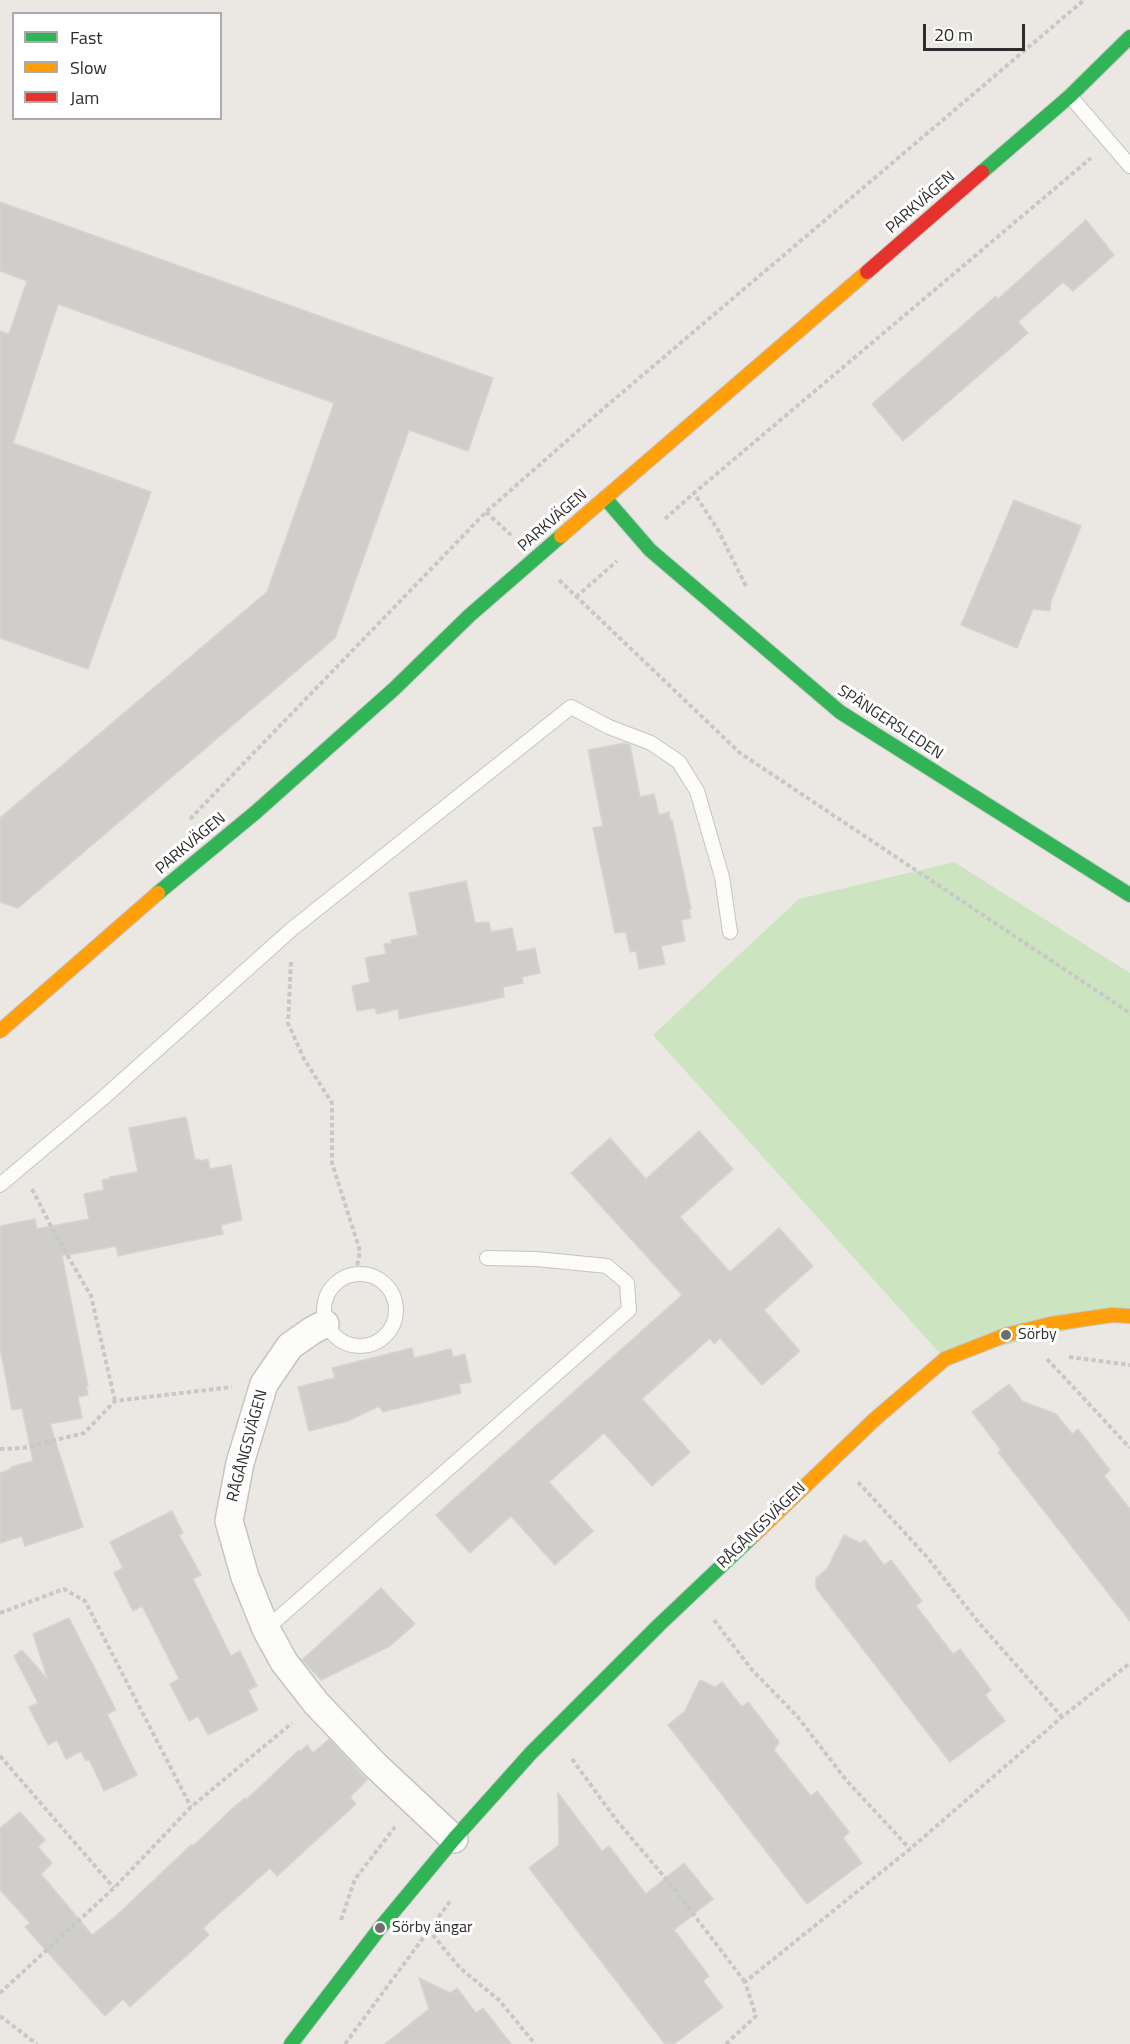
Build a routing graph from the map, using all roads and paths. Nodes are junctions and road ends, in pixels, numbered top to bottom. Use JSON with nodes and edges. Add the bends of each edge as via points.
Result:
{"nodes":[{"id":1,"x":1084,"y":0,"type":"edge"},
{"id":2,"x":1130,"y":37,"type":"edge"},
{"id":3,"x":1070,"y":96,"type":"junction"},
{"id":4,"x":1109,"y":142,"type":"junction"},
{"id":5,"x":1130,"y":166,"type":"edge"},
{"id":6,"x":605,"y":498,"type":"junction"},
{"id":7,"x":486,"y":512,"type":"junction"},
{"id":8,"x":536,"y":558,"type":"junction"},
{"id":9,"x":751,"y":595,"type":"dead end"},
{"id":10,"x":182,"y":828,"type":"dead end"},
{"id":11,"x":1130,"y":895,"type":"edge"},
{"id":12,"x":292,"y":929,"type":"junction"},
{"id":13,"x":730,"y":932,"type":"dead end"},
{"id":14,"x":1130,"y":1013,"type":"edge"},
{"id":15,"x":0,"y":1031,"type":"edge"},
{"id":16,"x":22,"y":1167,"type":"junction"},
{"id":17,"x":0,"y":1185,"type":"edge"},
{"id":18,"x":487,"y":1258,"type":"dead end"},
{"id":19,"x":356,"y":1272,"type":"junction"},
{"id":20,"x":1130,"y":1316,"type":"edge"},
{"id":21,"x":325,"y":1324,"type":"junction"},
{"id":22,"x":1053,"y":1355,"type":"dead end"},
{"id":23,"x":1064,"y":1357,"type":"dead end"},
{"id":24,"x":1130,"y":1365,"type":"edge"},
{"id":25,"x":264,"y":1384,"type":"junction"},
{"id":26,"x":115,"y":1401,"type":"junction"},
{"id":27,"x":1130,"y":1448,"type":"edge"},
{"id":28,"x":0,"y":1449,"type":"edge"},
{"id":29,"x":853,"y":1477,"type":"dead end"},
{"id":30,"x":0,"y":1612,"type":"edge"},
{"id":31,"x":722,"y":1612,"type":"dead end"},
{"id":32,"x":714,"y":1620,"type":"junction"},
{"id":33,"x":706,"y":1627,"type":"dead end"},
{"id":34,"x":266,"y":1629,"type":"junction"},
{"id":35,"x":1130,"y":1663,"type":"edge"},
{"id":36,"x":316,"y":1703,"type":"junction"},
{"id":37,"x":1062,"y":1717,"type":"junction"},
{"id":38,"x":0,"y":1756,"type":"edge"},
{"id":39,"x":564,"y":1767,"type":"dead end"},
{"id":40,"x":414,"y":1802,"type":"junction"},
{"id":41,"x":191,"y":1806,"type":"junction"},
{"id":42,"x":454,"y":1839,"type":"junction"},
{"id":43,"x":910,"y":1849,"type":"junction"},
{"id":44,"x":114,"y":1888,"type":"junction"},
{"id":45,"x":454,"y":1896,"type":"dead end"},
{"id":46,"x":341,"y":1922,"type":"dead end"},
{"id":47,"x":428,"y":1929,"type":"junction"},
{"id":48,"x":745,"y":1982,"type":"junction"},
{"id":49,"x":0,"y":1993,"type":"edge"},
{"id":50,"x":0,"y":2016,"type":"edge"},
{"id":51,"x":37,"y":2044,"type":"edge"},
{"id":52,"x":291,"y":2044,"type":"edge"},
{"id":53,"x":345,"y":2044,"type":"edge"},
{"id":54,"x":535,"y":2044,"type":"edge"},
{"id":55,"x":726,"y":2044,"type":"edge"}],
"edges":[{"from":1,"to":7,"type":"path"},
{"from":2,"to":3,"type":"main road","name":"PARKVÄGEN"},
{"from":3,"to":4,"type":"lane"},
{"from":3,"to":6,"type":"main road","name":"PARKVÄGEN"},
{"from":4,"to":5,"type":"lane"},
{"from":4,"to":9,"type":"path","via":[[694,494],[718,530]]},
{"from":6,"to":8,"type":"main road","name":"PARKVÄGEN"},
{"from":6,"to":11,"type":"main road","name":"SPÄNGERSLEDEN","via":[[650,550],[840,712]]},
{"from":7,"to":8,"type":"path"},
{"from":7,"to":10,"type":"path"},
{"from":8,"to":14,"type":"path","via":[[740,753]]},
{"from":8,"to":15,"type":"main road","name":"PARKVÄGEN","via":[[256,812]]},
{"from":12,"to":13,"type":"lane","via":[[571,707],[651,743],[679,762],[697,791],[722,877]]},
{"from":12,"to":16,"type":"lane"},
{"from":12,"to":19,"type":"path","via":[[288,1023],[304,1059],[332,1103],[332,1163],[360,1251]]},
{"from":16,"to":17,"type":"lane"},
{"from":16,"to":26,"type":"path","via":[[91,1296]]},
{"from":18,"to":34,"type":"lane","via":[[607,1266],[627,1283],[629,1310]]},
{"from":19,"to":21,"type":"lane","via":[[335,1281],[323,1301]]},
{"from":19,"to":21,"type":"lane","via":[[379,1278],[394,1295],[396,1318],[384,1338],[363,1347],[340,1341]]},
{"from":20,"to":42,"type":"main road","name":"RÅGÅNGSVÄGEN","via":[[1051,1324],[1006,1335],[945,1359],[875,1419],[659,1625],[531,1753]]},
{"from":21,"to":25,"type":"street","name":"RÅGÅNGSVÄGEN","via":[[290,1346]]},
{"from":22,"to":27,"type":"path","via":[[1042,1354]]},
{"from":23,"to":24,"type":"path"},
{"from":25,"to":26,"type":"path"},
{"from":25,"to":34,"type":"street","name":"RÅGÅNGSVÄGEN","via":[[240,1463],[229,1521],[245,1577]]},
{"from":26,"to":28,"type":"path","via":[[84,1433],[23,1448]]},
{"from":29,"to":37,"type":"path","via":[[927,1557]]},
{"from":30,"to":41,"type":"path","via":[[64,1589],[85,1601]]},
{"from":31,"to":32,"type":"path"},
{"from":32,"to":33,"type":"path"},
{"from":32,"to":43,"type":"path","via":[[846,1780]]},
{"from":34,"to":36,"type":"street","name":"RÅGÅNGSVÄGEN","via":[[284,1662]]},
{"from":35,"to":37,"type":"path"},
{"from":36,"to":40,"type":"street","name":"RÅGÅNGSVÄGEN"},
{"from":36,"to":41,"type":"path"},
{"from":37,"to":43,"type":"path"},
{"from":38,"to":44,"type":"path"},
{"from":39,"to":48,"type":"path","via":[[572,1759]]},
{"from":40,"to":42,"type":"street","name":"RÅGÅNGSVÄGEN"},
{"from":40,"to":46,"type":"path","via":[[355,1880]]},
{"from":41,"to":44,"type":"path"},
{"from":42,"to":52,"type":"main road","name":"RÅGÅNGSVÄGEN"},
{"from":43,"to":48,"type":"path"},
{"from":44,"to":49,"type":"path"},
{"from":45,"to":47,"type":"path"},
{"from":47,"to":53,"type":"path"},
{"from":47,"to":54,"type":"path","via":[[460,1968],[499,2000]]},
{"from":48,"to":55,"type":"path","via":[[756,2016]]},
{"from":50,"to":51,"type":"path"}]}
